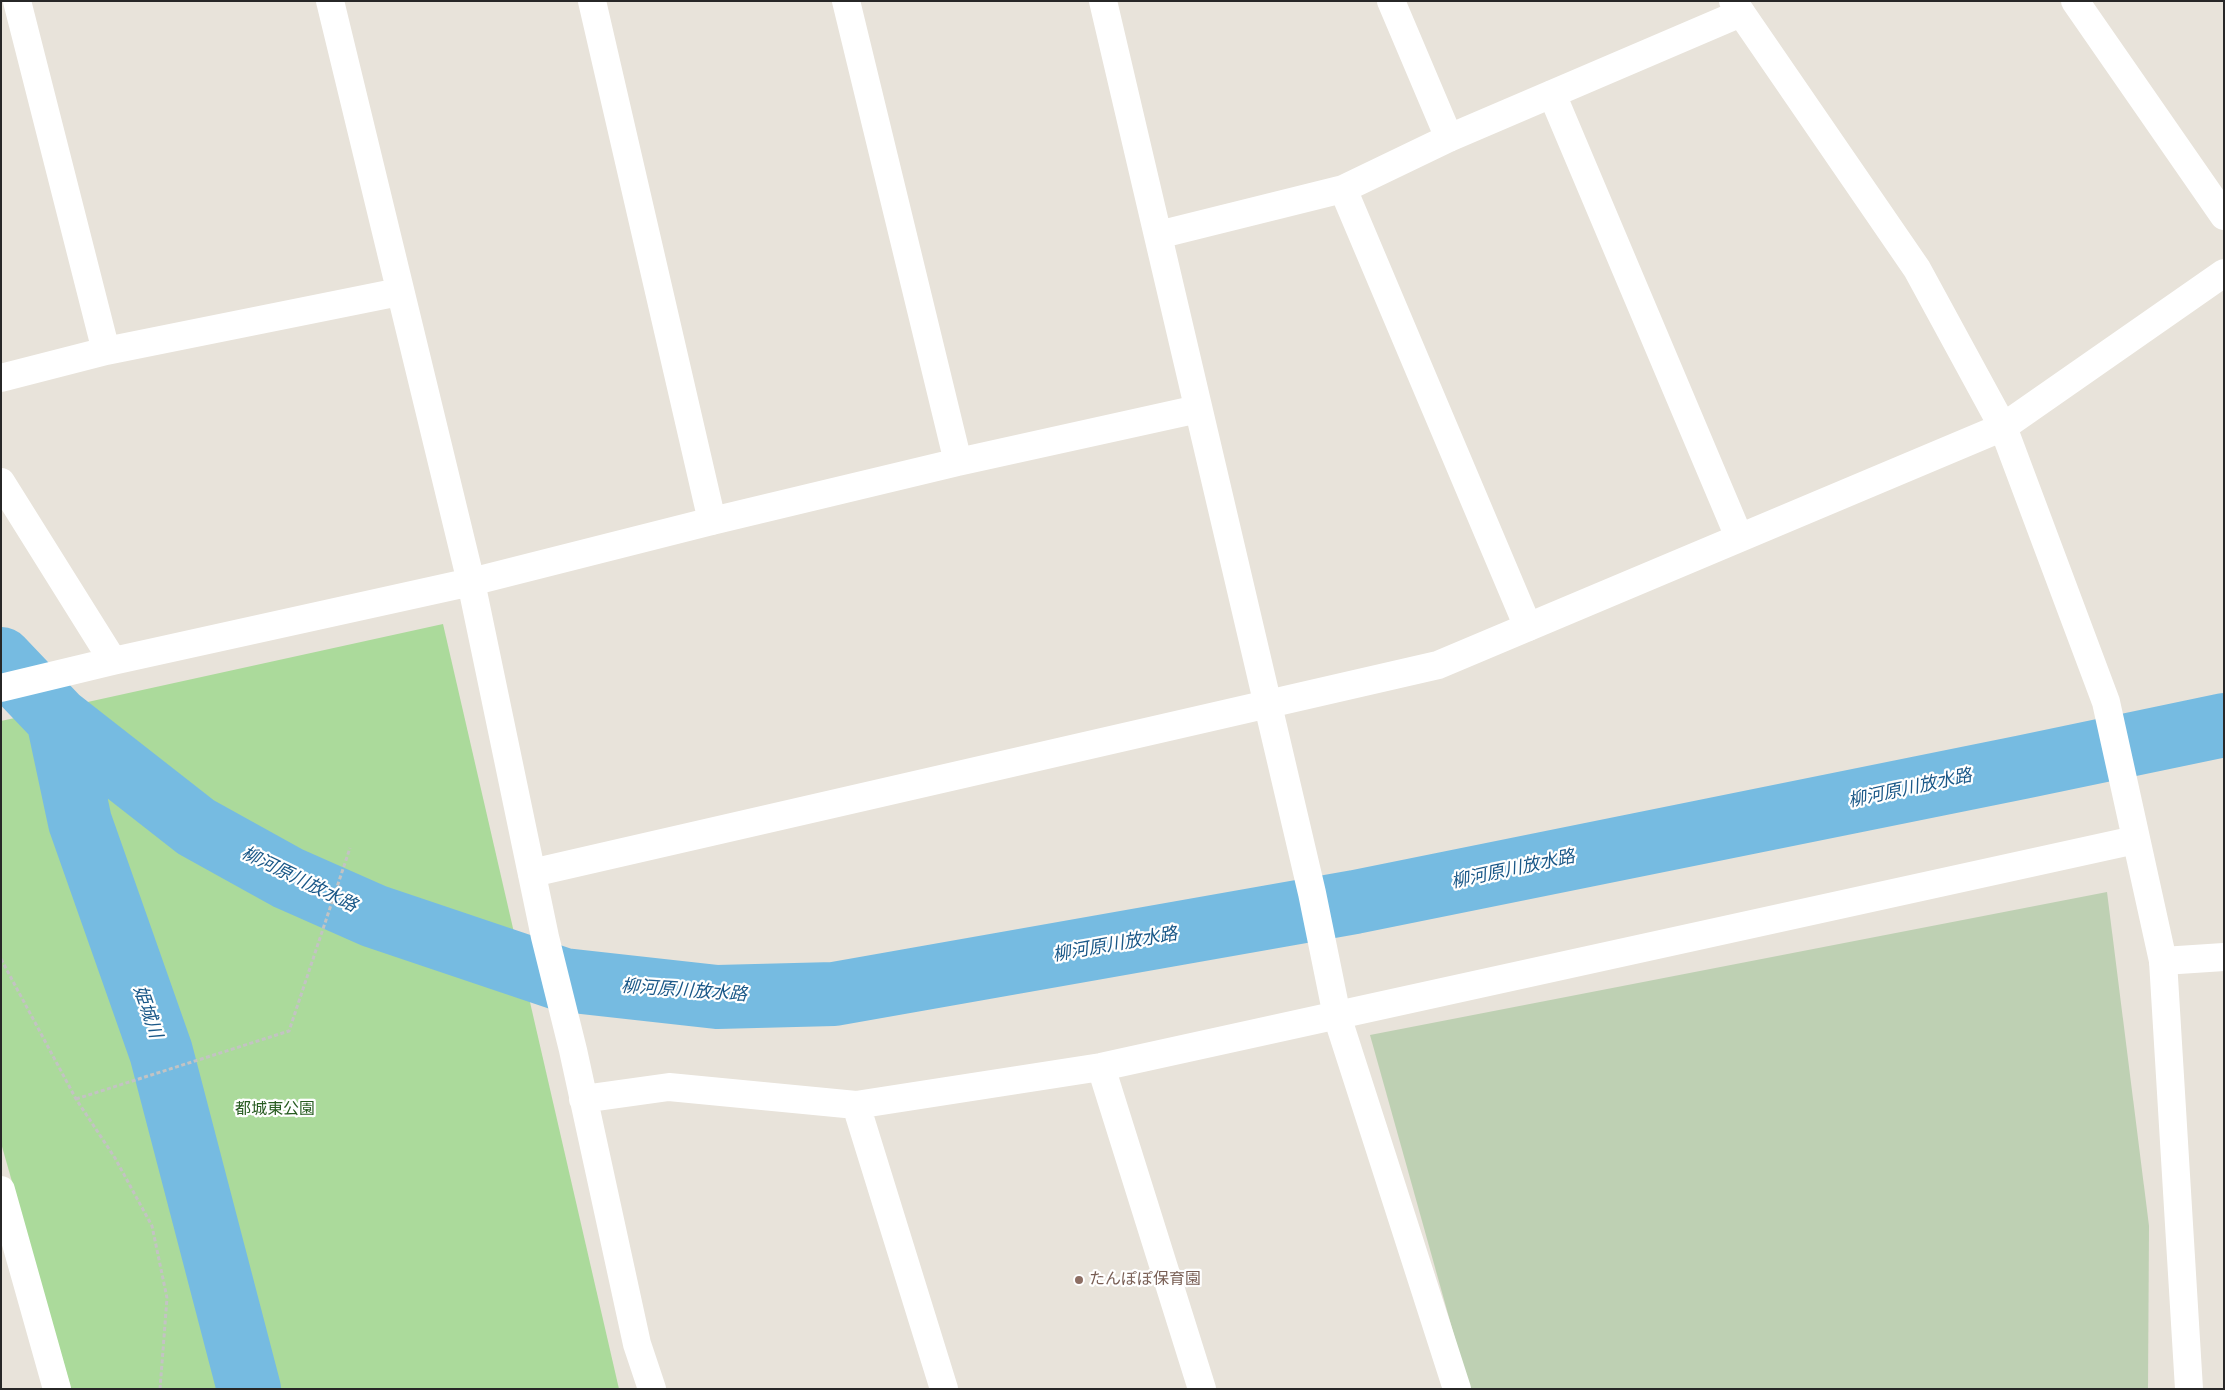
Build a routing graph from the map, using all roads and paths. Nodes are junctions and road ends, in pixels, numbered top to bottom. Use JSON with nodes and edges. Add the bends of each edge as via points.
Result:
{"nodes":[{"id":1,"x":16,"y":1,"type":"edge"},
{"id":2,"x":330,"y":1,"type":"edge"},
{"id":3,"x":592,"y":1,"type":"edge"},
{"id":4,"x":846,"y":1,"type":"edge"},
{"id":5,"x":1103,"y":1,"type":"edge"},
{"id":6,"x":1391,"y":1,"type":"edge"},
{"id":7,"x":2075,"y":1,"type":"edge"},
{"id":8,"x":1737,"y":7,"type":"edge"},
{"id":9,"x":1552,"y":94,"type":"junction"},
{"id":10,"x":1449,"y":138,"type":"junction"},
{"id":11,"x":1343,"y":188,"type":"junction"},
{"id":12,"x":2224,"y":216,"type":"edge"},
{"id":13,"x":1158,"y":235,"type":"junction"},
{"id":14,"x":2224,"y":273,"type":"edge"},
{"id":15,"x":399,"y":292,"type":"junction"},
{"id":16,"x":106,"y":351,"type":"junction"},
{"id":17,"x":1,"y":378,"type":"edge"},
{"id":18,"x":1198,"y":409,"type":"junction"},
{"id":19,"x":2003,"y":427,"type":"junction"},
{"id":20,"x":958,"y":462,"type":"junction"},
{"id":21,"x":1,"y":482,"type":"edge"},
{"id":22,"x":712,"y":520,"type":"junction"},
{"id":23,"x":1739,"y":537,"type":"junction"},
{"id":24,"x":471,"y":582,"type":"junction"},
{"id":25,"x":1528,"y":627,"type":"junction"},
{"id":26,"x":113,"y":661,"type":"junction"},
{"id":27,"x":1,"y":688,"type":"edge"},
{"id":28,"x":1266,"y":704,"type":"junction"},
{"id":29,"x":2135,"y":840,"type":"junction"},
{"id":30,"x":350,"y":848,"type":"dead end"},
{"id":31,"x":532,"y":873,"type":"junction"},
{"id":32,"x":2224,"y":956,"type":"edge"},
{"id":33,"x":1,"y":959,"type":"edge"},
{"id":34,"x":2163,"y":961,"type":"junction"},
{"id":35,"x":1334,"y":1004,"type":"junction"},
{"id":36,"x":1101,"y":1067,"type":"junction"},
{"id":37,"x":76,"y":1099,"type":"junction"},
{"id":38,"x":583,"y":1099,"type":"junction"},
{"id":39,"x":856,"y":1105,"type":"junction"},
{"id":40,"x":1,"y":1190,"type":"edge"},
{"id":41,"x":57,"y":1389,"type":"edge"},
{"id":42,"x":160,"y":1389,"type":"edge"},
{"id":43,"x":652,"y":1389,"type":"edge"},
{"id":44,"x":944,"y":1389,"type":"edge"},
{"id":45,"x":1202,"y":1389,"type":"edge"},
{"id":46,"x":1457,"y":1389,"type":"edge"},
{"id":47,"x":2189,"y":1389,"type":"edge"}],
"edges":[{"from":1,"to":16,"type":"street"},
{"from":2,"to":15,"type":"street"},
{"from":3,"to":22,"type":"street"},
{"from":4,"to":20,"type":"street"},
{"from":5,"to":13,"type":"street"},
{"from":6,"to":10,"type":"street"},
{"from":7,"to":12,"type":"street"},
{"from":8,"to":9,"type":"street"},
{"from":8,"to":19,"type":"street","via":[[1917,269]]},
{"from":9,"to":10,"type":"street"},
{"from":9,"to":23,"type":"street"},
{"from":10,"to":11,"type":"street"},
{"from":11,"to":13,"type":"street"},
{"from":11,"to":25,"type":"street"},
{"from":13,"to":18,"type":"street"},
{"from":14,"to":19,"type":"street"},
{"from":15,"to":16,"type":"street"},
{"from":15,"to":24,"type":"street"},
{"from":16,"to":17,"type":"street"},
{"from":18,"to":20,"type":"street"},
{"from":18,"to":28,"type":"street"},
{"from":19,"to":23,"type":"street"},
{"from":19,"to":29,"type":"street","via":[[2106,702]]},
{"from":20,"to":22,"type":"street"},
{"from":21,"to":26,"type":"street"},
{"from":22,"to":24,"type":"street"},
{"from":23,"to":25,"type":"street"},
{"from":24,"to":26,"type":"street"},
{"from":24,"to":31,"type":"street"},
{"from":25,"to":28,"type":"street","via":[[1438,665]]},
{"from":26,"to":27,"type":"street"},
{"from":28,"to":31,"type":"street"},
{"from":28,"to":35,"type":"street","via":[[1312,893]]},
{"from":29,"to":34,"type":"street"},
{"from":29,"to":35,"type":"street"},
{"from":30,"to":37,"type":"path","via":[[289,1031]]},
{"from":31,"to":38,"type":"street"},
{"from":32,"to":34,"type":"street"},
{"from":33,"to":37,"type":"path"},
{"from":34,"to":47,"type":"street"},
{"from":35,"to":36,"type":"street"},
{"from":35,"to":46,"type":"street"},
{"from":36,"to":39,"type":"street"},
{"from":36,"to":45,"type":"street"},
{"from":37,"to":42,"type":"path","via":[[115,1158],[152,1226],[167,1298]]},
{"from":38,"to":39,"type":"street","via":[[669,1087]]},
{"from":38,"to":43,"type":"street","via":[[636,1344]]},
{"from":39,"to":44,"type":"street"},
{"from":40,"to":41,"type":"street"}]}
